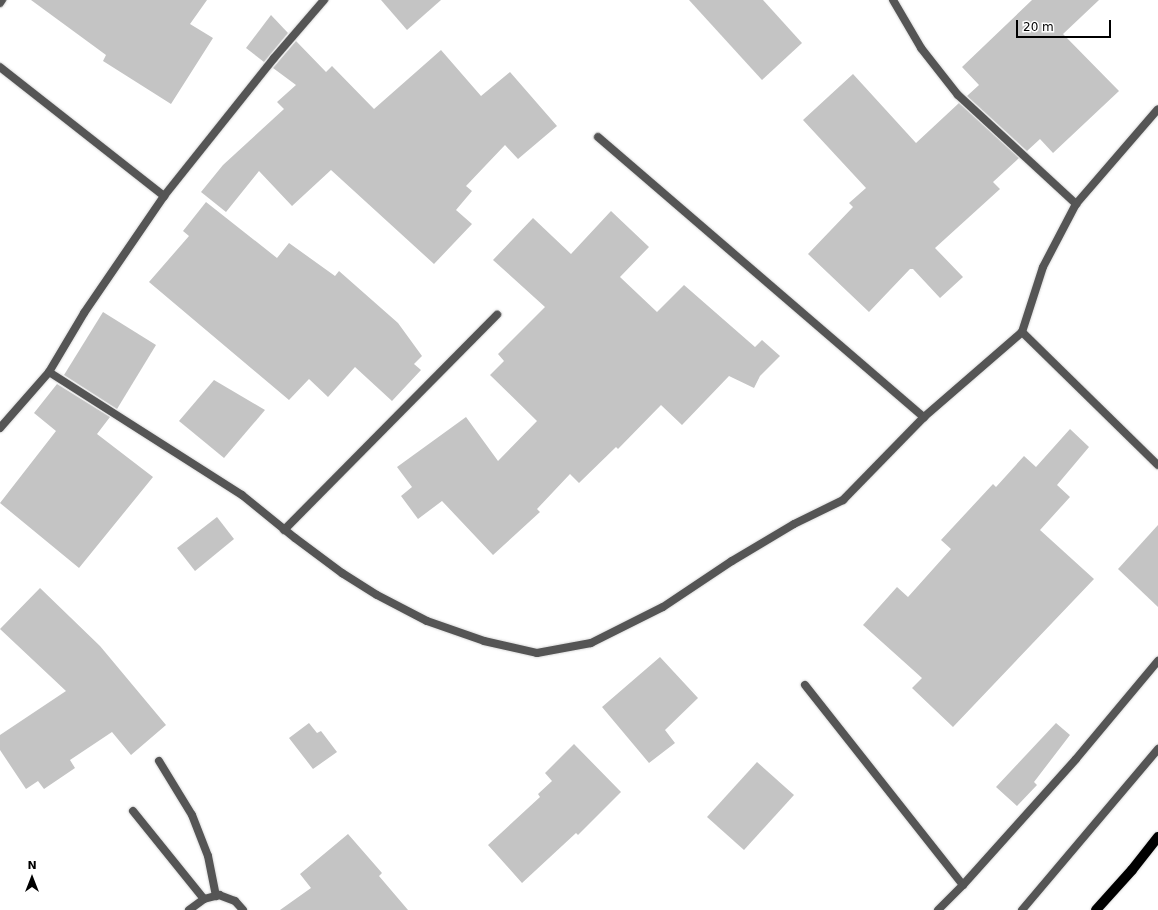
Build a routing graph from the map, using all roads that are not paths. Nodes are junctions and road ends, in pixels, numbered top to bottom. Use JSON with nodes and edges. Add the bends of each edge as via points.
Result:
{"nodes":[{"id":1,"x":2,"y":0,"type":"edge"},
{"id":2,"x":324,"y":0,"type":"edge"},
{"id":3,"x":893,"y":0,"type":"edge"},
{"id":4,"x":0,"y":3,"type":"edge"},
{"id":5,"x":0,"y":68,"type":"edge"},
{"id":6,"x":1158,"y":109,"type":"edge"},
{"id":7,"x":598,"y":137,"type":"dead end"},
{"id":8,"x":164,"y":196,"type":"junction"},
{"id":9,"x":1076,"y":204,"type":"junction"},
{"id":10,"x":496,"y":315,"type":"dead end"},
{"id":11,"x":1022,"y":332,"type":"junction"},
{"id":12,"x":49,"y":372,"type":"junction"},
{"id":13,"x":924,"y":417,"type":"junction"},
{"id":14,"x":0,"y":428,"type":"edge"},
{"id":15,"x":1158,"y":465,"type":"edge"},
{"id":16,"x":284,"y":530,"type":"junction"},
{"id":17,"x":1158,"y":661,"type":"edge"},
{"id":18,"x":805,"y":685,"type":"dead end"},
{"id":19,"x":1158,"y":749,"type":"edge"},
{"id":20,"x":159,"y":760,"type":"dead end"},
{"id":21,"x":133,"y":810,"type":"dead end"},
{"id":22,"x":1158,"y":837,"type":"edge"},
{"id":23,"x":962,"y":885,"type":"junction"},
{"id":24,"x":216,"y":896,"type":"junction"},
{"id":25,"x":204,"y":900,"type":"junction"},
{"id":26,"x":189,"y":910,"type":"edge"},
{"id":27,"x":242,"y":910,"type":"edge"},
{"id":28,"x":938,"y":910,"type":"edge"},
{"id":29,"x":1022,"y":910,"type":"edge"},
{"id":30,"x":1096,"y":910,"type":"edge"}],
"edges":[{"from":1,"to":4,"type":"street"},
{"from":2,"to":8,"type":"street","via":[[274,58]]},
{"from":3,"to":9,"type":"street","via":[[921,48],[958,95]]},
{"from":5,"to":8,"type":"street"},
{"from":6,"to":9,"type":"street"},
{"from":7,"to":13,"type":"street"},
{"from":8,"to":12,"type":"street","via":[[84,313]]},
{"from":9,"to":11,"type":"street","via":[[1043,267]]},
{"from":10,"to":16,"type":"street"},
{"from":11,"to":13,"type":"street"},
{"from":11,"to":15,"type":"street"},
{"from":12,"to":14,"type":"street"},
{"from":12,"to":16,"type":"street","via":[[242,495]]},
{"from":13,"to":16,"type":"street","via":[[843,500],[788,527],[663,607],[591,643],[537,653],[484,640],[427,621],[342,573]]},
{"from":17,"to":23,"type":"street","via":[[1076,759]]},
{"from":18,"to":23,"type":"street"},
{"from":19,"to":29,"type":"street"},
{"from":20,"to":24,"type":"street","via":[[192,815],[208,856]]},
{"from":21,"to":25,"type":"street"},
{"from":22,"to":30,"type":"main road"},
{"from":23,"to":28,"type":"street"},
{"from":24,"to":25,"type":"street"},
{"from":24,"to":27,"type":"street","via":[[235,900]]},
{"from":25,"to":26,"type":"street"}]}
